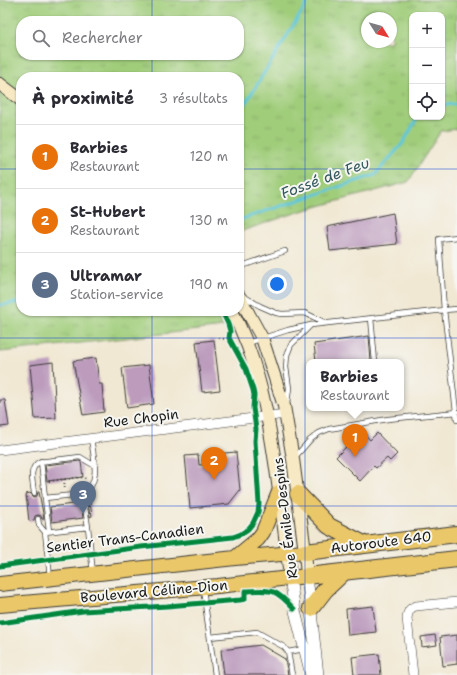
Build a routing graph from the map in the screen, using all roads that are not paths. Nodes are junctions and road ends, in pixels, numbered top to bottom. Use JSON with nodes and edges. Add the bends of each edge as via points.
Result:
{"nodes":[{"id":1,"x":0,"y":84,"type":"edge"},
{"id":2,"x":16,"y":96,"type":"edge"},
{"id":3,"x":457,"y":237,"type":"edge"},
{"id":4,"x":285,"y":251,"type":"dead end"},
{"id":5,"x":244,"y":265,"type":"edge"},
{"id":6,"x":244,"y":298,"type":"edge"},
{"id":7,"x":244,"y":304,"type":"edge"},
{"id":8,"x":457,"y":309,"type":"edge"},
{"id":9,"x":444,"y":310,"type":"junction"},
{"id":10,"x":234,"y":316,"type":"edge"},
{"id":11,"x":371,"y":318,"type":"junction"},
{"id":12,"x":326,"y":323,"type":"junction"},
{"id":13,"x":311,"y":325,"type":"junction"},
{"id":14,"x":262,"y":338,"type":"junction"},
{"id":15,"x":247,"y":343,"type":"junction"},
{"id":16,"x":375,"y":359,"type":"edge"},
{"id":17,"x":457,"y":412,"type":"edge"},
{"id":18,"x":286,"y":414,"type":"junction"},
{"id":19,"x":268,"y":416,"type":"junction"},
{"id":20,"x":457,"y":420,"type":"edge"},
{"id":21,"x":91,"y":438,"type":"junction"},
{"id":22,"x":0,"y":450,"type":"edge"},
{"id":23,"x":293,"y":459,"type":"junction"},
{"id":24,"x":41,"y":461,"type":"junction"},
{"id":25,"x":94,"y":466,"type":"junction"},
{"id":26,"x":279,"y":492,"type":"junction"},
{"id":27,"x":34,"y":493,"type":"dead end"},
{"id":28,"x":83,"y":494,"type":"junction"},
{"id":29,"x":298,"y":494,"type":"junction"},
{"id":30,"x":45,"y":498,"type":"junction"},
{"id":31,"x":38,"y":520,"type":"dead end"},
{"id":32,"x":88,"y":527,"type":"junction"},
{"id":33,"x":47,"y":532,"type":"junction"},
{"id":34,"x":457,"y":534,"type":"edge"},
{"id":35,"x":364,"y":544,"type":"junction"},
{"id":36,"x":305,"y":552,"type":"junction"},
{"id":37,"x":287,"y":553,"type":"junction"},
{"id":38,"x":235,"y":558,"type":"junction"},
{"id":39,"x":457,"y":559,"type":"edge"},
{"id":40,"x":344,"y":573,"type":"junction"},
{"id":41,"x":93,"y":574,"type":"junction"},
{"id":42,"x":307,"y":576,"type":"junction"},
{"id":43,"x":290,"y":578,"type":"junction"},
{"id":44,"x":51,"y":579,"type":"junction"},
{"id":45,"x":0,"y":584,"type":"edge"},
{"id":46,"x":203,"y":587,"type":"junction"},
{"id":47,"x":457,"y":602,"type":"edge"},
{"id":48,"x":0,"y":605,"type":"edge"},
{"id":49,"x":311,"y":608,"type":"junction"},
{"id":50,"x":210,"y":637,"type":"junction"},
{"id":51,"x":304,"y":650,"type":"junction"},
{"id":52,"x":288,"y":652,"type":"junction"},
{"id":53,"x":215,"y":675,"type":"edge"},
{"id":54,"x":292,"y":675,"type":"edge"},
{"id":55,"x":311,"y":675,"type":"edge"},
{"id":56,"x":318,"y":675,"type":"edge"},
{"id":57,"x":413,"y":675,"type":"edge"}],
"edges":[{"from":1,"to":2,"type":"main road"},
{"from":3,"to":9,"type":"lane","via":[[439,239]]},
{"from":4,"to":5,"type":"lane"},
{"from":6,"to":12,"type":"lane","via":[[276,313],[305,313]]},
{"from":7,"to":14,"type":"main road","name":"Rue Émile-Despins"},
{"from":8,"to":9,"type":"lane"},
{"from":9,"to":11,"type":"lane"},
{"from":9,"to":17,"type":"lane"},
{"from":10,"to":15,"type":"main road","name":"Rue Émile-Despins"},
{"from":11,"to":12,"type":"lane"},
{"from":11,"to":16,"type":"lane"},
{"from":12,"to":13,"type":"lane"},
{"from":13,"to":14,"type":"lane"},
{"from":13,"to":18,"type":"lane","via":[[291,345],[286,354],[289,388]]},
{"from":14,"to":15,"type":"lane"},
{"from":14,"to":18,"type":"main road","name":"Rue Émile-Despins"},
{"from":15,"to":19,"type":"main road","name":"Rue Émile-Despins"},
{"from":17,"to":20,"type":"lane"},
{"from":17,"to":23,"type":"lane","via":[[336,427],[310,440]]},
{"from":18,"to":19,"type":"street","name":"Rue Chopin"},
{"from":18,"to":23,"type":"main road","name":"Rue Émile-Despins"},
{"from":19,"to":21,"type":"street","name":"Rue Chopin"},
{"from":19,"to":26,"type":"main road","name":"Rue Émile-Despins"},
{"from":21,"to":22,"type":"street","name":"Rue Chopin"},
{"from":21,"to":25,"type":"lane"},
{"from":23,"to":29,"type":"main road","name":"Rue Émile-Despins"},
{"from":24,"to":25,"type":"lane","via":[[80,457]]},
{"from":24,"to":27,"type":"lane","via":[[32,468]]},
{"from":24,"to":30,"type":"lane"},
{"from":25,"to":28,"type":"lane","via":[[94,480]]},
{"from":26,"to":37,"type":"main road","name":"Rue Émile-Despins"},
{"from":26,"to":38,"type":"main road","via":[[263,532]]},
{"from":28,"to":30,"type":"lane"},
{"from":28,"to":32,"type":"lane"},
{"from":29,"to":35,"type":"highway","via":[[329,526]]},
{"from":29,"to":36,"type":"main road","name":"Rue Émile-Despins"},
{"from":30,"to":33,"type":"lane"},
{"from":31,"to":33,"type":"lane","via":[[39,525]]},
{"from":32,"to":33,"type":"lane"},
{"from":32,"to":41,"type":"lane"},
{"from":33,"to":44,"type":"lane"},
{"from":34,"to":35,"type":"highway","name":"Autoroute 640"},
{"from":35,"to":36,"type":"highway","name":"Autoroute 640"},
{"from":36,"to":37,"type":"main road","name":"Boulevard Céline-Dion"},
{"from":36,"to":42,"type":"main road","name":"Rue Émile-Despins"},
{"from":37,"to":38,"type":"main road","name":"Boulevard Céline-Dion"},
{"from":37,"to":43,"type":"main road","name":"Rue Émile-Despins"},
{"from":38,"to":41,"type":"main road","name":"Boulevard Céline-Dion"},
{"from":39,"to":40,"type":"highway","name":"Autoroute 640"},
{"from":40,"to":42,"type":"highway","name":"Autoroute 640"},
{"from":40,"to":49,"type":"highway","via":[[325,590]]},
{"from":41,"to":44,"type":"main road","name":"Boulevard Céline-Dion"},
{"from":42,"to":43,"type":"main road","name":"Boulevard Céline-Dion"},
{"from":42,"to":49,"type":"street","name":"Rue Émile-Despins"},
{"from":43,"to":46,"type":"main road","name":"Boulevard Céline-Dion"},
{"from":43,"to":51,"type":"street","name":"Rue Émile-Despins"},
{"from":44,"to":45,"type":"main road","name":"Boulevard Céline-Dion"},
{"from":46,"to":48,"type":"main road","name":"Boulevard Céline-Dion"},
{"from":46,"to":50,"type":"lane"},
{"from":47,"to":57,"type":"street","via":[[410,608],[407,618]]},
{"from":49,"to":56,"type":"street","name":"Rue Émile-Despins"},
{"from":50,"to":52,"type":"lane","via":[[254,632],[284,647]]},
{"from":50,"to":53,"type":"lane"},
{"from":51,"to":52,"type":"lane"},
{"from":51,"to":55,"type":"street","name":"Rue Émile-Despins"},
{"from":52,"to":54,"type":"lane"}]}
